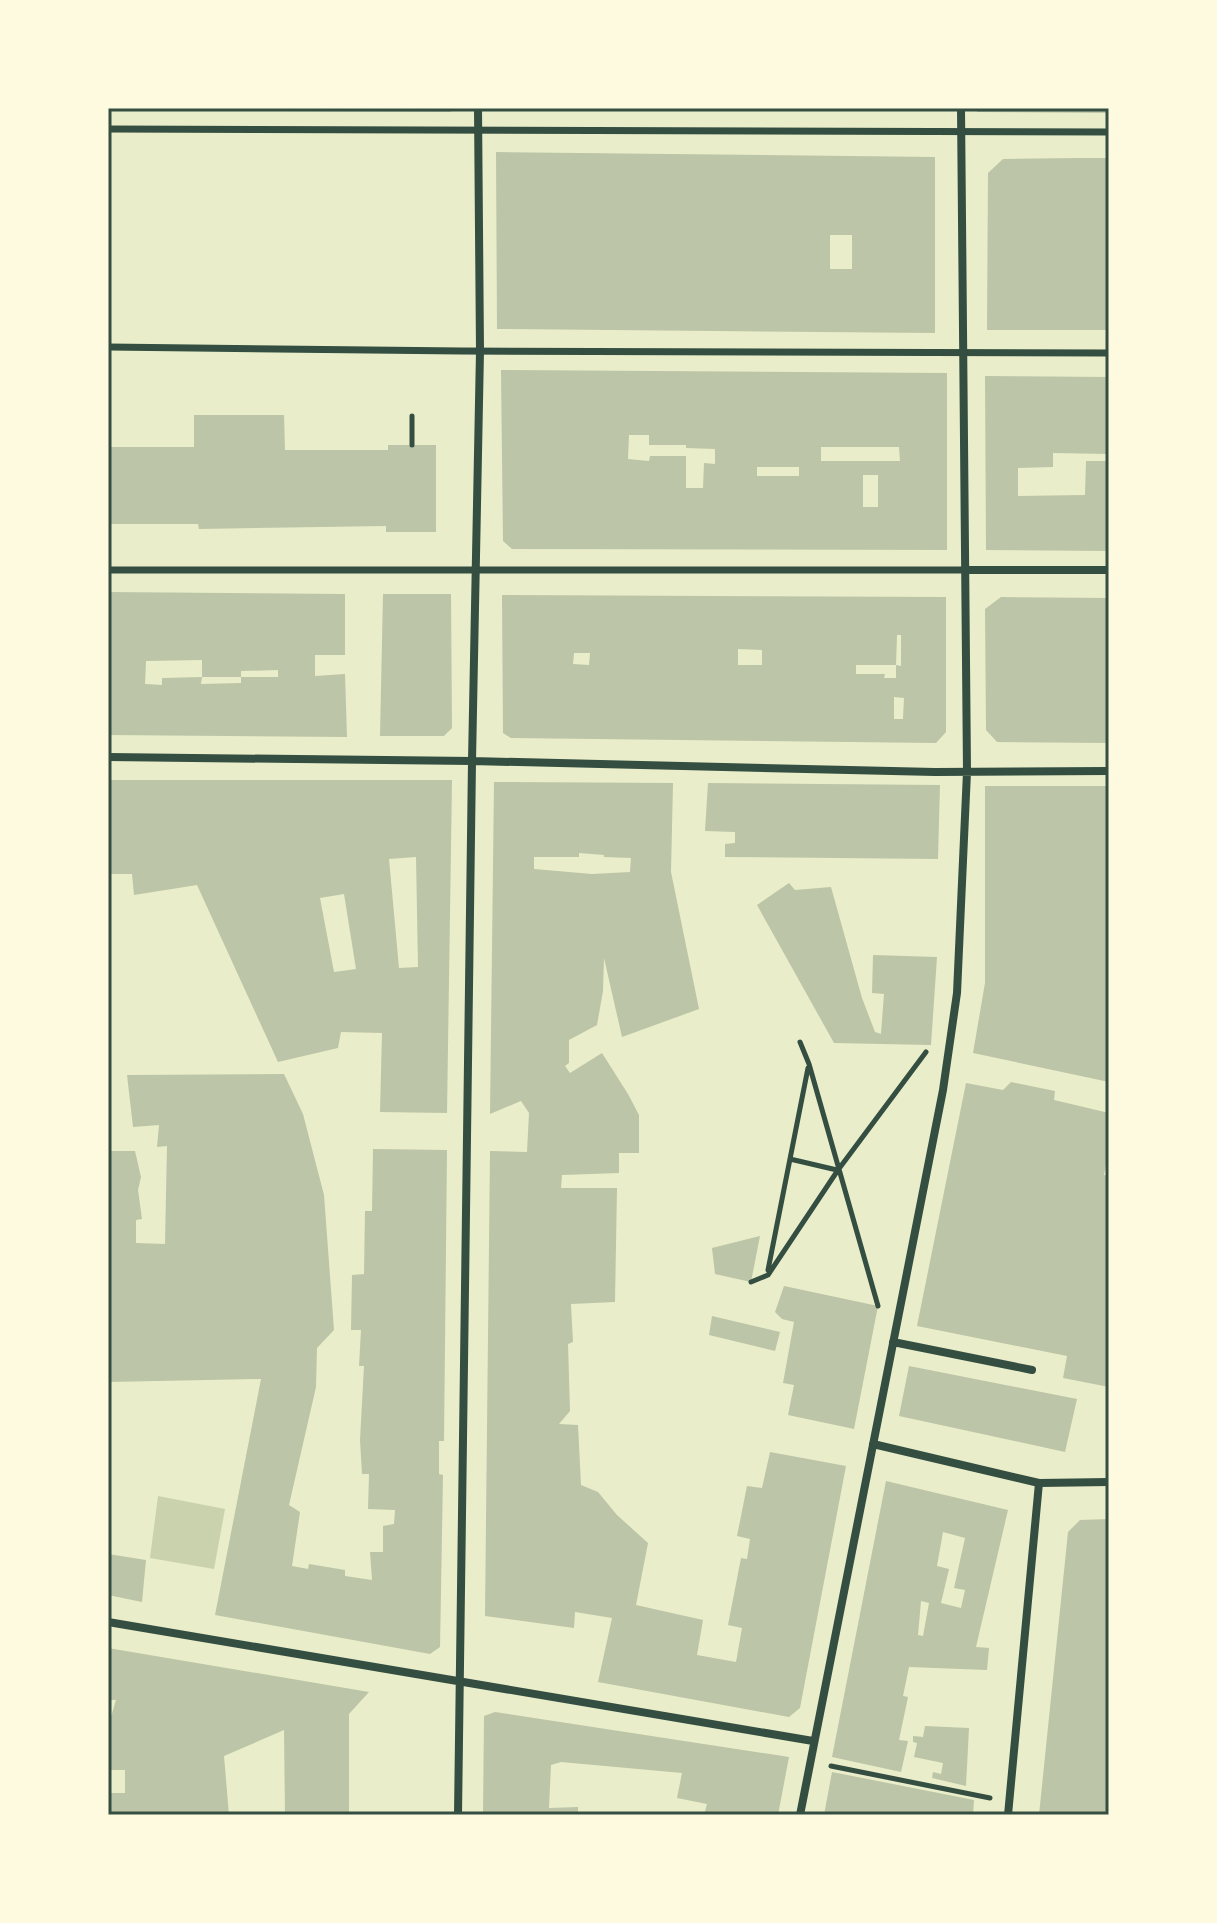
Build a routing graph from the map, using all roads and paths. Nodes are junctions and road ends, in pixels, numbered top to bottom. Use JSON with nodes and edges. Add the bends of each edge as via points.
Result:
{"nodes":[{"id":1,"x":478,"y":108,"type":"edge"},
{"id":2,"x":961,"y":108,"type":"edge"},
{"id":3,"x":108,"y":129,"type":"edge"},
{"id":4,"x":479,"y":129,"type":"junction"},
{"id":5,"x":961,"y":131,"type":"junction"},
{"id":6,"x":1109,"y":132,"type":"edge"},
{"id":7,"x":108,"y":347,"type":"edge"},
{"id":8,"x":480,"y":351,"type":"junction"},
{"id":9,"x":963,"y":352,"type":"junction"},
{"id":10,"x":1109,"y":353,"type":"edge"},
{"id":11,"x":412,"y":416,"type":"dead end"},
{"id":12,"x":412,"y":445,"type":"dead end"},
{"id":13,"x":108,"y":570,"type":"edge"},
{"id":14,"x":964,"y":570,"type":"junction"},
{"id":15,"x":1109,"y":570,"type":"edge"},
{"id":16,"x":475,"y":572,"type":"junction"},
{"id":17,"x":108,"y":757,"type":"edge"},
{"id":18,"x":472,"y":761,"type":"junction"},
{"id":19,"x":1109,"y":771,"type":"edge"},
{"id":20,"x":967,"y":772,"type":"junction"},
{"id":21,"x":800,"y":1042,"type":"dead end"},
{"id":22,"x":949,"y":1049,"type":"junction"},
{"id":23,"x":809,"y":1064,"type":"junction"},
{"id":24,"x":790,"y":1159,"type":"junction"},
{"id":25,"x":838,"y":1170,"type":"junction"},
{"id":26,"x":768,"y":1275,"type":"junction"},
{"id":27,"x":751,"y":1282,"type":"dead end"},
{"id":28,"x":900,"y":1310,"type":"junction"},
{"id":29,"x":893,"y":1342,"type":"junction"},
{"id":30,"x":1032,"y":1370,"type":"dead end"},
{"id":31,"x":873,"y":1444,"type":"junction"},
{"id":32,"x":1109,"y":1482,"type":"edge"},
{"id":33,"x":1039,"y":1483,"type":"junction"},
{"id":34,"x":108,"y":1622,"type":"edge"},
{"id":35,"x":460,"y":1680,"type":"junction"},
{"id":36,"x":813,"y":1741,"type":"junction"},
{"id":37,"x":810,"y":1762,"type":"junction"},
{"id":38,"x":1009,"y":1802,"type":"junction"},
{"id":39,"x":458,"y":1815,"type":"edge"},
{"id":40,"x":800,"y":1815,"type":"edge"},
{"id":41,"x":1008,"y":1815,"type":"edge"}],
"edges":[{"from":1,"to":4,"type":"street"},
{"from":2,"to":5,"type":"street"},
{"from":3,"to":4,"type":"street"},
{"from":4,"to":5,"type":"street"},
{"from":4,"to":8,"type":"street"},
{"from":5,"to":6,"type":"street"},
{"from":5,"to":9,"type":"street"},
{"from":7,"to":8,"type":"street"},
{"from":8,"to":9,"type":"street"},
{"from":8,"to":16,"type":"street"},
{"from":9,"to":10,"type":"street"},
{"from":9,"to":14,"type":"street"},
{"from":11,"to":12,"type":"path"},
{"from":13,"to":16,"type":"street"},
{"from":14,"to":15,"type":"street"},
{"from":14,"to":16,"type":"street"},
{"from":14,"to":20,"type":"street"},
{"from":16,"to":18,"type":"street"},
{"from":17,"to":18,"type":"street"},
{"from":18,"to":20,"type":"street"},
{"from":18,"to":35,"type":"street"},
{"from":19,"to":20,"type":"street"},
{"from":20,"to":22,"type":"street","via":[[957,993]]},
{"from":21,"to":23,"type":"path"},
{"from":22,"to":25,"type":"path","via":[[931,1045]]},
{"from":22,"to":28,"type":"street"},
{"from":23,"to":24,"type":"path"},
{"from":23,"to":25,"type":"path"},
{"from":24,"to":25,"type":"path"},
{"from":24,"to":26,"type":"path"},
{"from":25,"to":26,"type":"path"},
{"from":25,"to":28,"type":"path","via":[[878,1306]]},
{"from":26,"to":27,"type":"path"},
{"from":28,"to":29,"type":"street"},
{"from":29,"to":30,"type":"street"},
{"from":29,"to":31,"type":"street"},
{"from":31,"to":33,"type":"street"},
{"from":31,"to":36,"type":"street"},
{"from":32,"to":33,"type":"street"},
{"from":33,"to":38,"type":"street"},
{"from":34,"to":35,"type":"street"},
{"from":35,"to":36,"type":"street"},
{"from":35,"to":39,"type":"street"},
{"from":36,"to":37,"type":"street"},
{"from":37,"to":38,"type":"path"},
{"from":37,"to":40,"type":"street"},
{"from":38,"to":41,"type":"street"}]}
